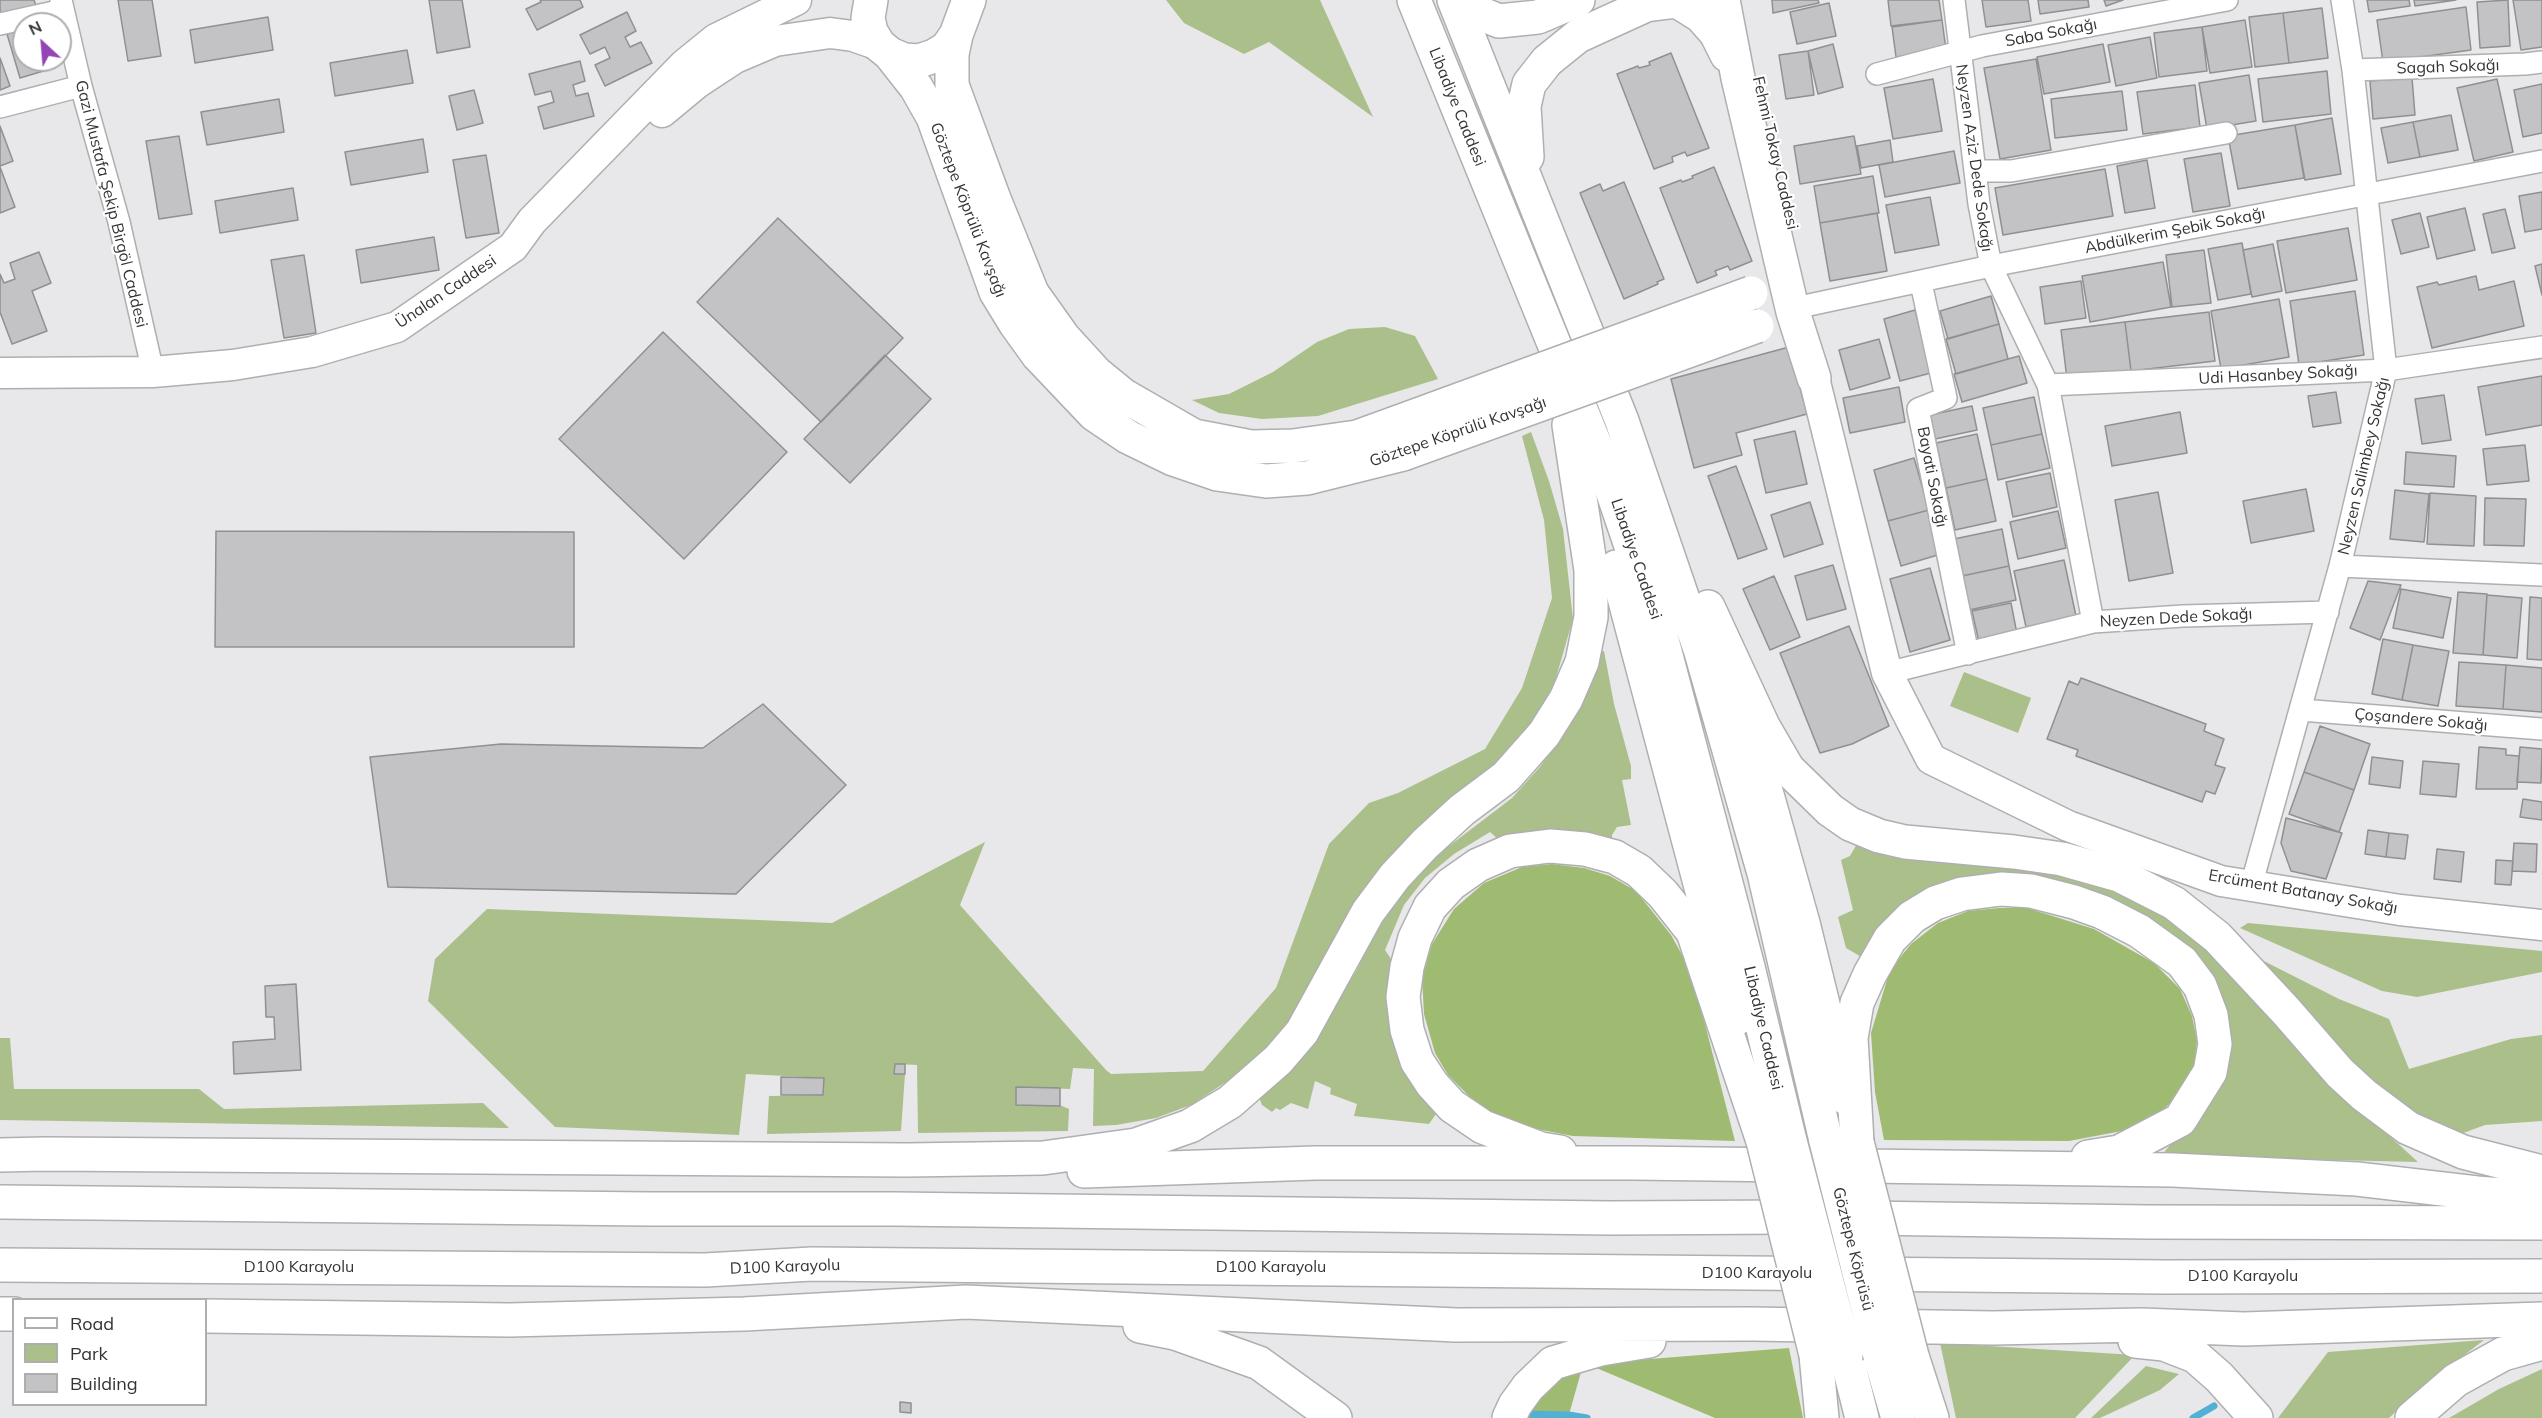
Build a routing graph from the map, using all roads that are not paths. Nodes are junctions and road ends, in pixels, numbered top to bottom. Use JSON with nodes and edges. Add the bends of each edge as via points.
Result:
{"nodes":[{"id":1,"x":796,"y":0,"type":"edge"},
{"id":2,"x":871,"y":0,"type":"edge"},
{"id":3,"x":1414,"y":0,"type":"edge"},
{"id":4,"x":1454,"y":0,"type":"edge"},
{"id":5,"x":1464,"y":0,"type":"edge"},
{"id":6,"x":1578,"y":0,"type":"edge"},
{"id":7,"x":1724,"y":0,"type":"edge"},
{"id":8,"x":1743,"y":0,"type":"edge"},
{"id":9,"x":1953,"y":0,"type":"edge"},
{"id":10,"x":2227,"y":0,"type":"edge"},
{"id":11,"x":2342,"y":0,"type":"edge"},
{"id":12,"x":1652,"y":2,"type":"edge"},
{"id":13,"x":62,"y":5,"type":"edge"},
{"id":14,"x":961,"y":14,"type":"edge"},
{"id":15,"x":0,"y":24,"type":"edge"},
{"id":16,"x":885,"y":49,"type":"junction"},
{"id":17,"x":1959,"y":54,"type":"junction"},
{"id":18,"x":2542,"y":62,"type":"edge"},
{"id":19,"x":2354,"y":70,"type":"junction"},
{"id":20,"x":1877,"y":74,"type":"dead end"},
{"id":21,"x":1738,"y":78,"type":"junction"},
{"id":22,"x":81,"y":86,"type":"junction"},
{"id":23,"x":0,"y":107,"type":"edge"},
{"id":24,"x":2226,"y":133,"type":"dead end"},
{"id":25,"x":2542,"y":161,"type":"edge"},
{"id":26,"x":1975,"y":171,"type":"junction"},
{"id":27,"x":1529,"y":189,"type":"junction"},
{"id":28,"x":2366,"y":195,"type":"junction"},
{"id":29,"x":1504,"y":223,"type":"junction"},
{"id":30,"x":513,"y":247,"type":"junction"},
{"id":31,"x":1991,"y":266,"type":"junction"},
{"id":32,"x":1794,"y":277,"type":"junction"},
{"id":33,"x":1921,"y":283,"type":"junction"},
{"id":34,"x":1801,"y":308,"type":"junction"},
{"id":35,"x":2542,"y":347,"type":"edge"},
{"id":36,"x":2386,"y":370,"type":"junction"},
{"id":37,"x":153,"y":372,"type":"junction"},
{"id":38,"x":0,"y":373,"type":"edge"},
{"id":39,"x":1814,"y":378,"type":"joint"},
{"id":40,"x":2048,"y":386,"type":"junction"},
{"id":41,"x":1622,"y":420,"type":"junction"},
{"id":42,"x":1569,"y":425,"type":"junction"},
{"id":43,"x":1398,"y":439,"type":"junction"},
{"id":44,"x":2340,"y":566,"type":"junction"},
{"id":45,"x":2542,"y":575,"type":"edge"},
{"id":46,"x":1708,"y":608,"type":"junction"},
{"id":47,"x":2328,"y":612,"type":"junction"},
{"id":48,"x":2093,"y":622,"type":"junction"},
{"id":49,"x":1968,"y":654,"type":"junction"},
{"id":50,"x":1887,"y":673,"type":"junction"},
{"id":51,"x":2301,"y":710,"type":"junction"},
{"id":52,"x":2542,"y":729,"type":"edge"},
{"id":53,"x":2251,"y":886,"type":"junction"},
{"id":54,"x":2542,"y":925,"type":"edge"},
{"id":55,"x":1776,"y":1141,"type":"junction"},
{"id":56,"x":1842,"y":1142,"type":"junction"},
{"id":57,"x":0,"y":1154,"type":"edge"},
{"id":58,"x":908,"y":1160,"type":"junction"},
{"id":59,"x":1633,"y":1163,"type":"junction"},
{"id":60,"x":2033,"y":1167,"type":"junction"},
{"id":61,"x":2542,"y":1172,"type":"edge"},
{"id":62,"x":2542,"y":1198,"type":"edge"},
{"id":63,"x":0,"y":1202,"type":"edge"},
{"id":64,"x":2542,"y":1223,"type":"edge"},
{"id":65,"x":0,"y":1265,"type":"edge"},
{"id":66,"x":705,"y":1270,"type":"junction"},
{"id":67,"x":2542,"y":1276,"type":"edge"},
{"id":68,"x":966,"y":1302,"type":"junction"},
{"id":69,"x":1020,"y":1304,"type":"junction"},
{"id":70,"x":207,"y":1316,"type":"edge"},
{"id":71,"x":2542,"y":1319,"type":"edge"},
{"id":72,"x":1752,"y":1324,"type":"junction"},
{"id":73,"x":1993,"y":1328,"type":"junction"},
{"id":74,"x":2542,"y":1343,"type":"edge"},
{"id":75,"x":1831,"y":1355,"type":"junction"},
{"id":76,"x":1896,"y":1356,"type":"junction"},
{"id":77,"x":1328,"y":1412,"type":"edge"},
{"id":78,"x":1509,"y":1418,"type":"edge"},
{"id":79,"x":1822,"y":1418,"type":"edge"},
{"id":80,"x":1833,"y":1418,"type":"edge"},
{"id":81,"x":1862,"y":1418,"type":"edge"},
{"id":82,"x":1898,"y":1418,"type":"edge"},
{"id":83,"x":1930,"y":1418,"type":"edge"},
{"id":84,"x":2256,"y":1418,"type":"edge"},
{"id":85,"x":2412,"y":1418,"type":"edge"}],
"edges":[{"from":1,"to":30,"type":"street","name":"Ünalan Caddesi","via":[[716,39],[684,65],[532,221]]},
{"from":2,"to":16,"type":"main road","name":"Göztepe Köprülü Kavşağı","via":[[868,18],[872,32]]},
{"from":3,"to":29,"type":"main road","name":"Libadiye Caddesi"},
{"from":4,"to":27,"type":"main road","name":"Libadiye Caddesi"},
{"from":5,"to":6,"type":"main road","via":[[1477,12],[1499,21],[1538,17]]},
{"from":7,"to":21,"type":"main road"},
{"from":8,"to":32,"type":"main road","name":"Fehmi Tokay Caddesi"},
{"from":9,"to":17,"type":"street","name":"Neyzen Aziz Dede Sokağı"},
{"from":10,"to":17,"type":"street","name":"Saba Sokağı","via":[[1982,46]]},
{"from":11,"to":19,"type":"street","name":"Neyzen Salimbey Sokağı"},
{"from":12,"to":21,"type":"main road","via":[[1677,1],[1701,16],[1716,33]]},
{"from":12,"to":27,"type":"main road","via":[[1578,36],[1547,61],[1528,84],[1524,106]]},
{"from":13,"to":15,"type":"street"},
{"from":13,"to":22,"type":"street","name":"Gazi Mustafa Şekip Birgöl Caddesi"},
{"from":14,"to":16,"type":"main road","via":[[946,48],[934,56],[904,60]]},
{"from":14,"to":43,"type":"main road","name":"Göztepe Köprülü Kavşağı","via":[[952,54],[951,85],[1032,293],[1064,338],[1096,373],[1123,395],[1194,436],[1251,447],[1357,437]]},
{"from":16,"to":30,"type":"street","via":[[853,36],[830,33],[775,41],[735,58],[676,98],[560,214]]},
{"from":16,"to":43,"type":"main road","name":"Göztepe Köprülü Kavşağı","via":[[916,87],[933,117],[996,292],[1038,355],[1094,414],[1128,437],[1173,459],[1217,474],[1266,481],[1307,478]]},
{"from":17,"to":20,"type":"street","name":"Saba Sokağı"},
{"from":17,"to":26,"type":"street","name":"Neyzen Aziz Dede Sokağı"},
{"from":18,"to":19,"type":"street","name":"Sagah Sokağı"},
{"from":19,"to":28,"type":"street","name":"Neyzen Salimbey Sokağı"},
{"from":21,"to":32,"type":"main road","name":"Fehmi Tokay Caddesi"},
{"from":22,"to":23,"type":"street"},
{"from":22,"to":37,"type":"street","name":"Gazi Mustafa Şekip Birgöl Caddesi","via":[[119,222]]},
{"from":24,"to":26,"type":"street","via":[[2011,171]]},
{"from":25,"to":28,"type":"street","name":"Abdülkerim Şebik Sokağı"},
{"from":26,"to":31,"type":"street","name":"Neyzen Aziz Dede Sokağı"},
{"from":27,"to":41,"type":"main road","name":"Libadiye Caddesi"},
{"from":28,"to":31,"type":"street","name":"Abdülkerim Şebik Sokağı"},
{"from":28,"to":36,"type":"street","name":"Neyzen Salimbey Sokağı"},
{"from":29,"to":42,"type":"main road"},
{"from":29,"to":55,"type":"main road","name":"Libadiye Caddesi","via":[[1604,464],[1658,625],[1725,877]]},
{"from":30,"to":37,"type":"street","name":"Ünalan Caddesi","via":[[397,327],[312,352],[233,365]]},
{"from":31,"to":33,"type":"street","name":"Abdülkerim Şebik Sokağı"},
{"from":31,"to":40,"type":"street","name":"Neyzen Aziz Dede Sokağı"},
{"from":32,"to":34,"type":"main road","name":"Fehmi Tokay Caddesi"},
{"from":32,"to":43,"type":"main road","name":"Göztepe Köprülü Kavşağı","bridge":true},
{"from":33,"to":34,"type":"street","name":"Abdülkerim Şebik Sokağı"},
{"from":33,"to":49,"type":"street","name":"Bayati Sokağı","via":[[1946,398],[1918,408]]},
{"from":34,"to":39,"type":"main road","name":"Fehmi Tokay Caddesi"},
{"from":34,"to":43,"type":"main road","name":"Göztepe Köprülü Kavşağı","bridge":true,"via":[[1757,326]]},
{"from":35,"to":36,"type":"street","name":"Udi Hasanbey Sokağı"},
{"from":36,"to":40,"type":"street","name":"Udi Hasanbey Sokağı"},
{"from":36,"to":44,"type":"street","name":"Neyzen Salimbey Sokağı"},
{"from":37,"to":38,"type":"street","name":"Ünalan Caddesi"},
{"from":39,"to":50,"type":"street"},
{"from":40,"to":48,"type":"street","name":"Neyzen Aziz Dede Sokağı"},
{"from":41,"to":46,"type":"main road"},
{"from":41,"to":56,"type":"main road","name":"Libadiye Caddesi","via":[[1701,652]]},
{"from":42,"to":55,"type":"main road","via":[[1608,538]]},
{"from":42,"to":58,"type":"main road","via":[[1591,570],[1591,617],[1582,663],[1566,699],[1544,734],[1506,777],[1462,810],[1395,876],[1368,912],[1302,1032],[1278,1060],[1230,1102],[1190,1126],[1136,1145],[1043,1158]]},
{"from":44,"to":45,"type":"street"},
{"from":44,"to":47,"type":"street","name":"Neyzen Salimbey Sokağı"},
{"from":46,"to":56,"type":"main road","via":[[1800,912]]},
{"from":46,"to":61,"type":"main road","via":[[1763,726],[1788,769],[1850,824],[1905,842],[2062,859],[2119,876],[2174,903],[2217,937],[2340,1073],[2408,1128],[2463,1152]]},
{"from":47,"to":48,"type":"street","name":"Neyzen Dede Sokağı"},
{"from":47,"to":51,"type":"street","name":"Neyzen Salimbey Sokağı"},
{"from":48,"to":49,"type":"street","name":"Neyzen Dede Sokağı"},
{"from":49,"to":50,"type":"street","name":"Neyzen Dede Sokağı"},
{"from":50,"to":53,"type":"street","name":"Ercüment Batanay Sokağı","via":[[1931,759],[2068,826],[2221,881]]},
{"from":51,"to":52,"type":"street","name":"Çoşandere Sokağı"},
{"from":51,"to":53,"type":"street","name":"Neyzen Salimbey Sokağı"},
{"from":53,"to":54,"type":"street","name":"Ercüment Batanay Sokağı","via":[[2400,910]]},
{"from":55,"to":59,"type":"main road","via":[[1693,932],[1639,871],[1615,857],[1550,846],[1510,851],[1478,865],[1451,884],[1430,907],[1415,938],[1403,997],[1407,1030],[1417,1060],[1452,1106],[1483,1127],[1541,1149]]},
{"from":55,"to":75,"type":"main road","name":"Göztepe Köprüsü","bridge":true},
{"from":56,"to":60,"type":"main road","via":[[1857,1003],[1890,939],[1912,917],[1935,903],[1962,894],[2001,889],[2031,891],[2102,912],[2139,931],[2182,962],[2200,986],[2211,1015],[2215,1044],[2210,1072],[2180,1120],[2119,1152]]},
{"from":56,"to":76,"type":"main road","name":"Göztepe Köprüsü","bridge":true},
{"from":57,"to":58,"type":"main road"},
{"from":58,"to":59,"type":"main road","via":[[1035,1173],[1315,1163]]},
{"from":59,"to":60,"type":"main road"},
{"from":60,"to":62,"type":"main road","via":[[2357,1179]]},
{"from":63,"to":64,"type":"main road"},
{"from":65,"to":66,"type":"main road","name":"D100 Karayolu"},
{"from":66,"to":67,"type":"main road","name":"D100 Karayolu","via":[[836,1264],[2165,1277]]},
{"from":66,"to":68,"type":"main road","via":[[777,1284]]},
{"from":68,"to":69,"type":"main road"},
{"from":68,"to":70,"type":"main road","via":[[744,1314],[510,1320]]},
{"from":69,"to":72,"type":"main road","via":[[1456,1325]]},
{"from":69,"to":77,"type":"main road","via":[[1156,1329],[1213,1345],[1259,1363]]},
{"from":71,"to":73,"type":"main road","via":[[2244,1329],[2142,1325]]},
{"from":72,"to":73,"type":"main road"},
{"from":72,"to":78,"type":"main road","via":[[1601,1349],[1553,1363],[1528,1387]]},
{"from":73,"to":84,"type":"main road","via":[[2164,1344],[2195,1356]]},
{"from":74,"to":85,"type":"main road","via":[[2503,1354],[2456,1380]]},
{"from":75,"to":79,"type":"main road"},
{"from":75,"to":80,"type":"main road"},
{"from":75,"to":81,"type":"main road"},
{"from":76,"to":82,"type":"main road"},
{"from":76,"to":83,"type":"main road"}]}
